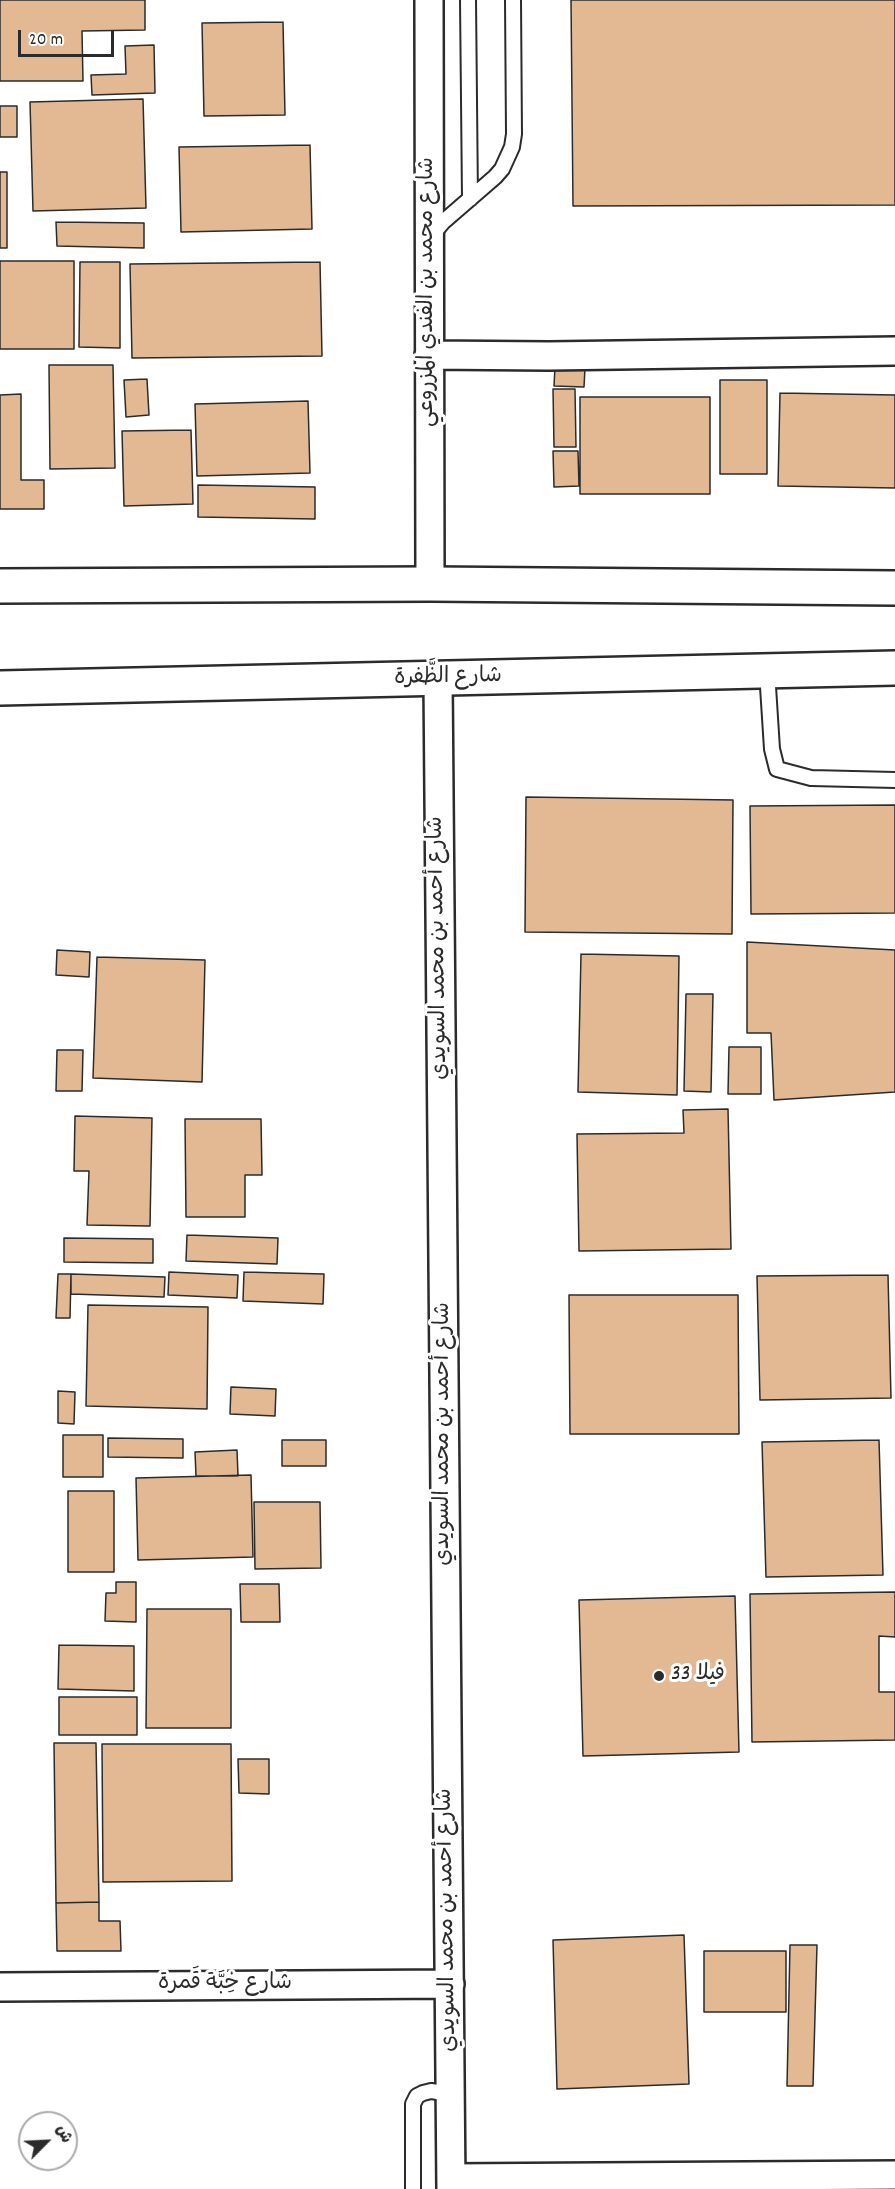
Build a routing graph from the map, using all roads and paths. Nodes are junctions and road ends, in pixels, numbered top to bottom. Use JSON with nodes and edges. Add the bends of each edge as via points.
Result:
{"nodes":[{"id":1,"x":429,"y":0,"type":"edge"},
{"id":2,"x":468,"y":0,"type":"edge"},
{"id":3,"x":513,"y":0,"type":"edge"},
{"id":4,"x":470,"y":199,"type":"junction"},
{"id":5,"x":429,"y":239,"type":"junction"},
{"id":6,"x":895,"y":351,"type":"edge"},
{"id":7,"x":429,"y":355,"type":"junction"},
{"id":8,"x":430,"y":584,"type":"junction"},
{"id":9,"x":0,"y":586,"type":"edge"},
{"id":10,"x":895,"y":588,"type":"edge"},
{"id":11,"x":895,"y":668,"type":"edge"},
{"id":12,"x":766,"y":671,"type":"junction"},
{"id":13,"x":438,"y":679,"type":"junction"},
{"id":14,"x":0,"y":688,"type":"edge"},
{"id":15,"x":895,"y":780,"type":"edge"},
{"id":16,"x":450,"y":1984,"type":"junction"},
{"id":17,"x":0,"y":1987,"type":"edge"},
{"id":18,"x":451,"y":2094,"type":"junction"},
{"id":19,"x":895,"y":2175,"type":"edge"},
{"id":20,"x":451,"y":2183,"type":"edge"},
{"id":21,"x":413,"y":2189,"type":"edge"}],
"edges":[{"from":1,"to":5,"type":"street","name":"شارع محمد بن الفندي المزروعي"},
{"from":2,"to":4,"type":"lane"},
{"from":3,"to":4,"type":"lane","via":[[512,147],[502,168]]},
{"from":4,"to":5,"type":"lane"},
{"from":5,"to":7,"type":"street","name":"شارع محمد بن الفندي المزروعي"},
{"from":6,"to":7,"type":"street"},
{"from":7,"to":8,"type":"street","name":"شارع محمد بن الفندي المزروعي"},
{"from":8,"to":9,"type":"main road"},
{"from":8,"to":10,"type":"main road"},
{"from":11,"to":12,"type":"main road","name":"شارع الظَّفرة"},
{"from":12,"to":13,"type":"main road","name":"شارع الظَّفرة"},
{"from":12,"to":15,"type":"lane","via":[[777,769],[811,778]]},
{"from":13,"to":14,"type":"main road","name":"شارع الظَّفرة"},
{"from":13,"to":16,"type":"street","name":"شارع أحمد بن محمد السويدي"},
{"from":16,"to":17,"type":"street","name":"شارع خِبَّة قَمرة"},
{"from":16,"to":18,"type":"street","name":"شارع أحمد بن محمد السويدي"},
{"from":18,"to":20,"type":"street","name":"شارع أحمد بن محمد السويدي"},
{"from":18,"to":21,"type":"lane","via":[[423,2093],[413,2104]]},
{"from":19,"to":20,"type":"street"}]}
